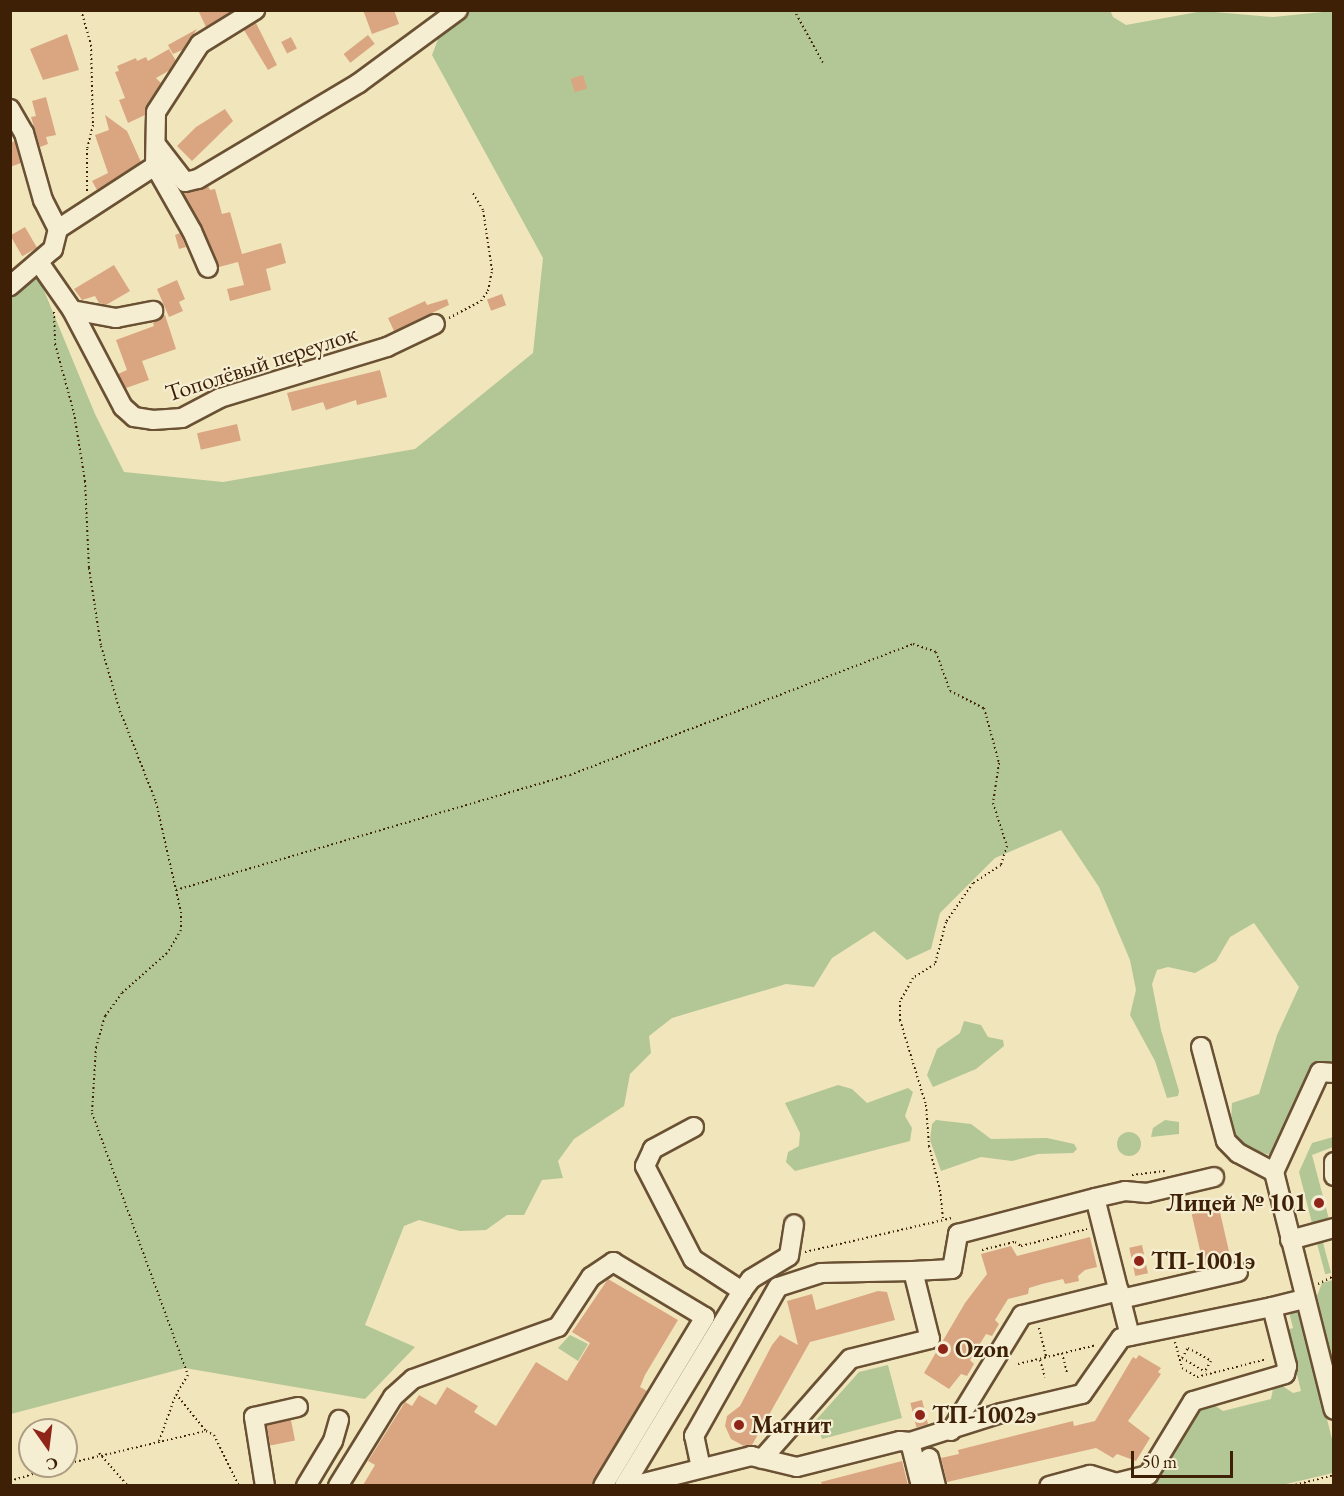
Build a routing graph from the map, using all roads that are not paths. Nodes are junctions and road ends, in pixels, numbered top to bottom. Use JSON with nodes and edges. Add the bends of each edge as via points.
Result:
{"nodes":[{"id":1,"x":255,"y":10,"type":"edge"},
{"id":2,"x":458,"y":10,"type":"edge"},
{"id":3,"x":10,"y":109,"type":"edge"},
{"id":4,"x":158,"y":147,"type":"junction"},
{"id":5,"x":155,"y":166,"type":"junction"},
{"id":6,"x":58,"y":229,"type":"junction"},
{"id":7,"x":40,"y":264,"type":"junction"},
{"id":8,"x":208,"y":268,"type":"dead end"},
{"id":9,"x":10,"y":286,"type":"edge"},
{"id":10,"x":72,"y":310,"type":"junction"},
{"id":11,"x":153,"y":311,"type":"dead end"},
{"id":12,"x":435,"y":324,"type":"road end"},
{"id":13,"x":1201,"y":1047,"type":"dead end"},
{"id":14,"x":1334,"y":1073,"type":"edge"},
{"id":15,"x":694,"y":1127,"type":"dead end"},
{"id":16,"x":1334,"y":1162,"type":"edge"},
{"id":17,"x":1274,"y":1172,"type":"junction"},
{"id":18,"x":1334,"y":1176,"type":"edge"},
{"id":19,"x":1214,"y":1177,"type":"dead end"},
{"id":20,"x":1095,"y":1198,"type":"junction"},
{"id":21,"x":794,"y":1224,"type":"dead end"},
{"id":22,"x":1334,"y":1228,"type":"edge"},
{"id":23,"x":1290,"y":1240,"type":"junction"},
{"id":24,"x":913,"y":1271,"type":"junction"},
{"id":25,"x":1238,"y":1272,"type":"dead end"},
{"id":26,"x":742,"y":1291,"type":"junction"},
{"id":27,"x":1120,"y":1295,"type":"junction"},
{"id":28,"x":1305,"y":1299,"type":"junction"},
{"id":29,"x":1272,"y":1307,"type":"junction"},
{"id":30,"x":1130,"y":1336,"type":"junction"},
{"id":31,"x":298,"y":1407,"type":"dead end"},
{"id":32,"x":1334,"y":1410,"type":"edge"},
{"id":33,"x":339,"y":1420,"type":"dead end"},
{"id":34,"x":951,"y":1431,"type":"junction"},
{"id":35,"x":910,"y":1442,"type":"junction"},
{"id":36,"x":929,"y":1458,"type":"dead end"},
{"id":37,"x":762,"y":1459,"type":"junction"},
{"id":38,"x":701,"y":1468,"type":"junction"},
{"id":39,"x":265,"y":1485,"type":"edge"},
{"id":40,"x":306,"y":1485,"type":"edge"},
{"id":41,"x":338,"y":1485,"type":"edge"},
{"id":42,"x":603,"y":1485,"type":"edge"},
{"id":43,"x":624,"y":1485,"type":"edge"},
{"id":44,"x":632,"y":1485,"type":"edge"},
{"id":45,"x":921,"y":1485,"type":"edge"},
{"id":46,"x":936,"y":1485,"type":"edge"},
{"id":47,"x":1049,"y":1485,"type":"edge"}],
"edges":[{"from":1,"to":4,"type":"street","via":[[200,44],[156,112]]},
{"from":2,"to":4,"type":"street","via":[[359,83],[198,179],[185,182]]},
{"from":3,"to":6,"type":"street","via":[[24,133],[43,200]]},
{"from":4,"to":5,"type":"street"},
{"from":5,"to":6,"type":"street"},
{"from":5,"to":8,"type":"street"},
{"from":6,"to":7,"type":"street","via":[[53,249]]},
{"from":7,"to":9,"type":"street"},
{"from":7,"to":10,"type":"street","name":"Тополёвый переулок"},
{"from":10,"to":11,"type":"street","via":[[116,318]]},
{"from":10,"to":12,"type":"street","name":"Тополёвый переулок","via":[[123,407],[134,417],[153,420],[182,418],[220,398],[387,347]]},
{"from":13,"to":17,"type":"street","via":[[1226,1142]]},
{"from":14,"to":17,"type":"street","via":[[1320,1072]]},
{"from":15,"to":26,"type":"street","via":[[653,1149],[645,1166],[693,1259]]},
{"from":16,"to":18,"type":"street"},
{"from":17,"to":23,"type":"street"},
{"from":19,"to":20,"type":"street","via":[[1147,1193],[1125,1191]]},
{"from":20,"to":24,"type":"street","via":[[958,1234],[952,1269]]},
{"from":20,"to":27,"type":"street"},
{"from":21,"to":26,"type":"street","via":[[789,1256],[751,1279]]},
{"from":22,"to":23,"type":"street"},
{"from":23,"to":28,"type":"street"},
{"from":24,"to":37,"type":"street","via":[[930,1338],[849,1359]]},
{"from":24,"to":38,"type":"street","via":[[821,1273],[778,1287],[694,1436]]},
{"from":25,"to":27,"type":"street"},
{"from":26,"to":43,"type":"street"},
{"from":27,"to":30,"type":"street"},
{"from":27,"to":34,"type":"street","via":[[1023,1315]]},
{"from":28,"to":29,"type":"street"},
{"from":28,"to":32,"type":"street"},
{"from":29,"to":30,"type":"street"},
{"from":29,"to":47,"type":"street","via":[[1286,1374],[1193,1401],[1148,1475],[1117,1483],[1090,1475]]},
{"from":30,"to":34,"type":"street","via":[[1114,1344],[1082,1394],[1000,1413]]},
{"from":31,"to":39,"type":"street","via":[[254,1417]]},
{"from":33,"to":40,"type":"street","via":[[333,1441]]},
{"from":34,"to":35,"type":"street"},
{"from":35,"to":37,"type":"street","via":[[900,1441],[797,1467]]},
{"from":35,"to":45,"type":"street"},
{"from":36,"to":46,"type":"street"},
{"from":37,"to":38,"type":"street","via":[[751,1456]]},
{"from":38,"to":44,"type":"street"},
{"from":41,"to":42,"type":"street","via":[[393,1397],[413,1379],[558,1327],[591,1277],[613,1262],[705,1317]]}]}
